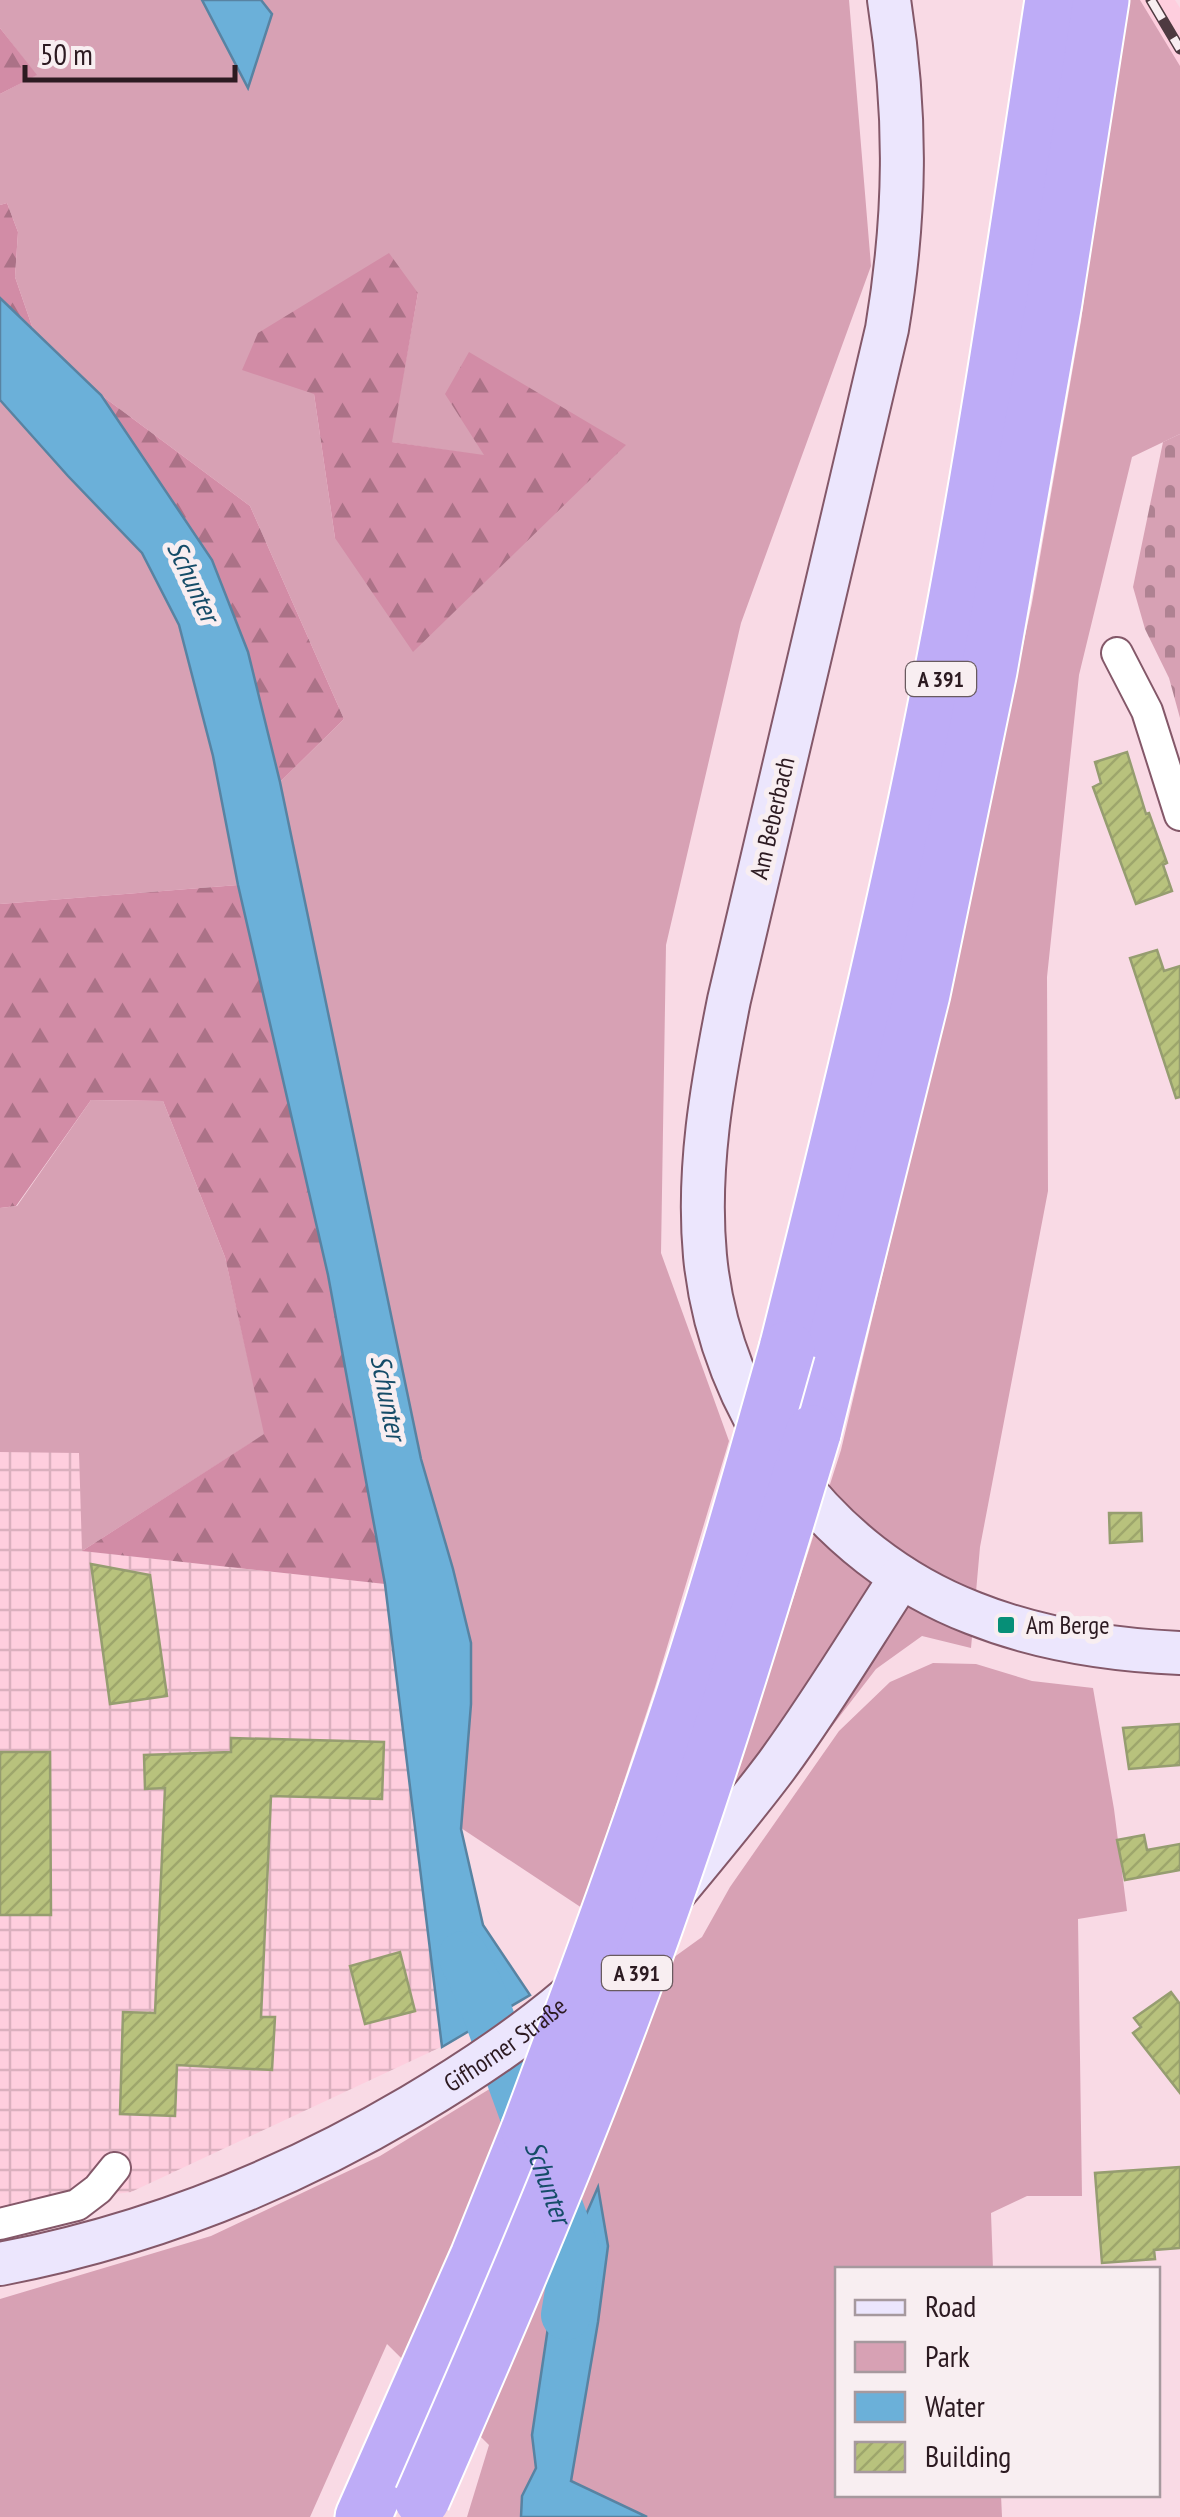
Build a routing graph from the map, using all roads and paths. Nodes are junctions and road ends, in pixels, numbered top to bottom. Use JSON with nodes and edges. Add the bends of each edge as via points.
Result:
{"nodes":[{"id":1,"x":888,"y":0,"type":"edge"},
{"id":2,"x":1084,"y":3,"type":"edge"},
{"id":3,"x":1117,"y":653,"type":"dead end"},
{"id":4,"x":1180,"y":815,"type":"edge"},
{"id":5,"x":901,"y":1577,"type":"junction"},
{"id":6,"x":1180,"y":1653,"type":"edge"},
{"id":7,"x":115,"y":2168,"type":"dead end"},
{"id":8,"x":0,"y":2224,"type":"edge"},
{"id":9,"x":0,"y":2264,"type":"edge"},
{"id":10,"x":418,"y":2511,"type":"edge"},
{"id":11,"x":363,"y":2517,"type":"edge"}],
"edges":[{"from":1,"to":5,"type":"main road","name":"Am Beberbach","via":[[903,156],[896,272],[728,1000],[704,1160],[703,1216],[721,1338],[752,1415],[818,1507]]},
{"from":2,"to":10,"type":"highway","number":"A 391","bridge":true,"via":[[1051,320],[989,672],[922,994],[813,1433],[624,2012]]},
{"from":2,"to":11,"type":"highway","number":"A 391","bridge":true,"via":[[999,354],[944,667],[876,989],[787,1350],[666,1750],[579,1997],[478,2257]]},
{"from":3,"to":4,"type":"street","via":[[1146,711]]},
{"from":5,"to":6,"type":"main road","name":"Am Beberbach","via":[[970,1612],[1032,1633]]},
{"from":5,"to":9,"type":"main road","name":"Gifhorner Straße","bridge":true,"via":[[758,1790],[670,1897],[611,1960],[529,2028],[474,2068],[316,2159],[200,2209]]},
{"from":7,"to":8,"type":"street","via":[[77,2204]]}]}
